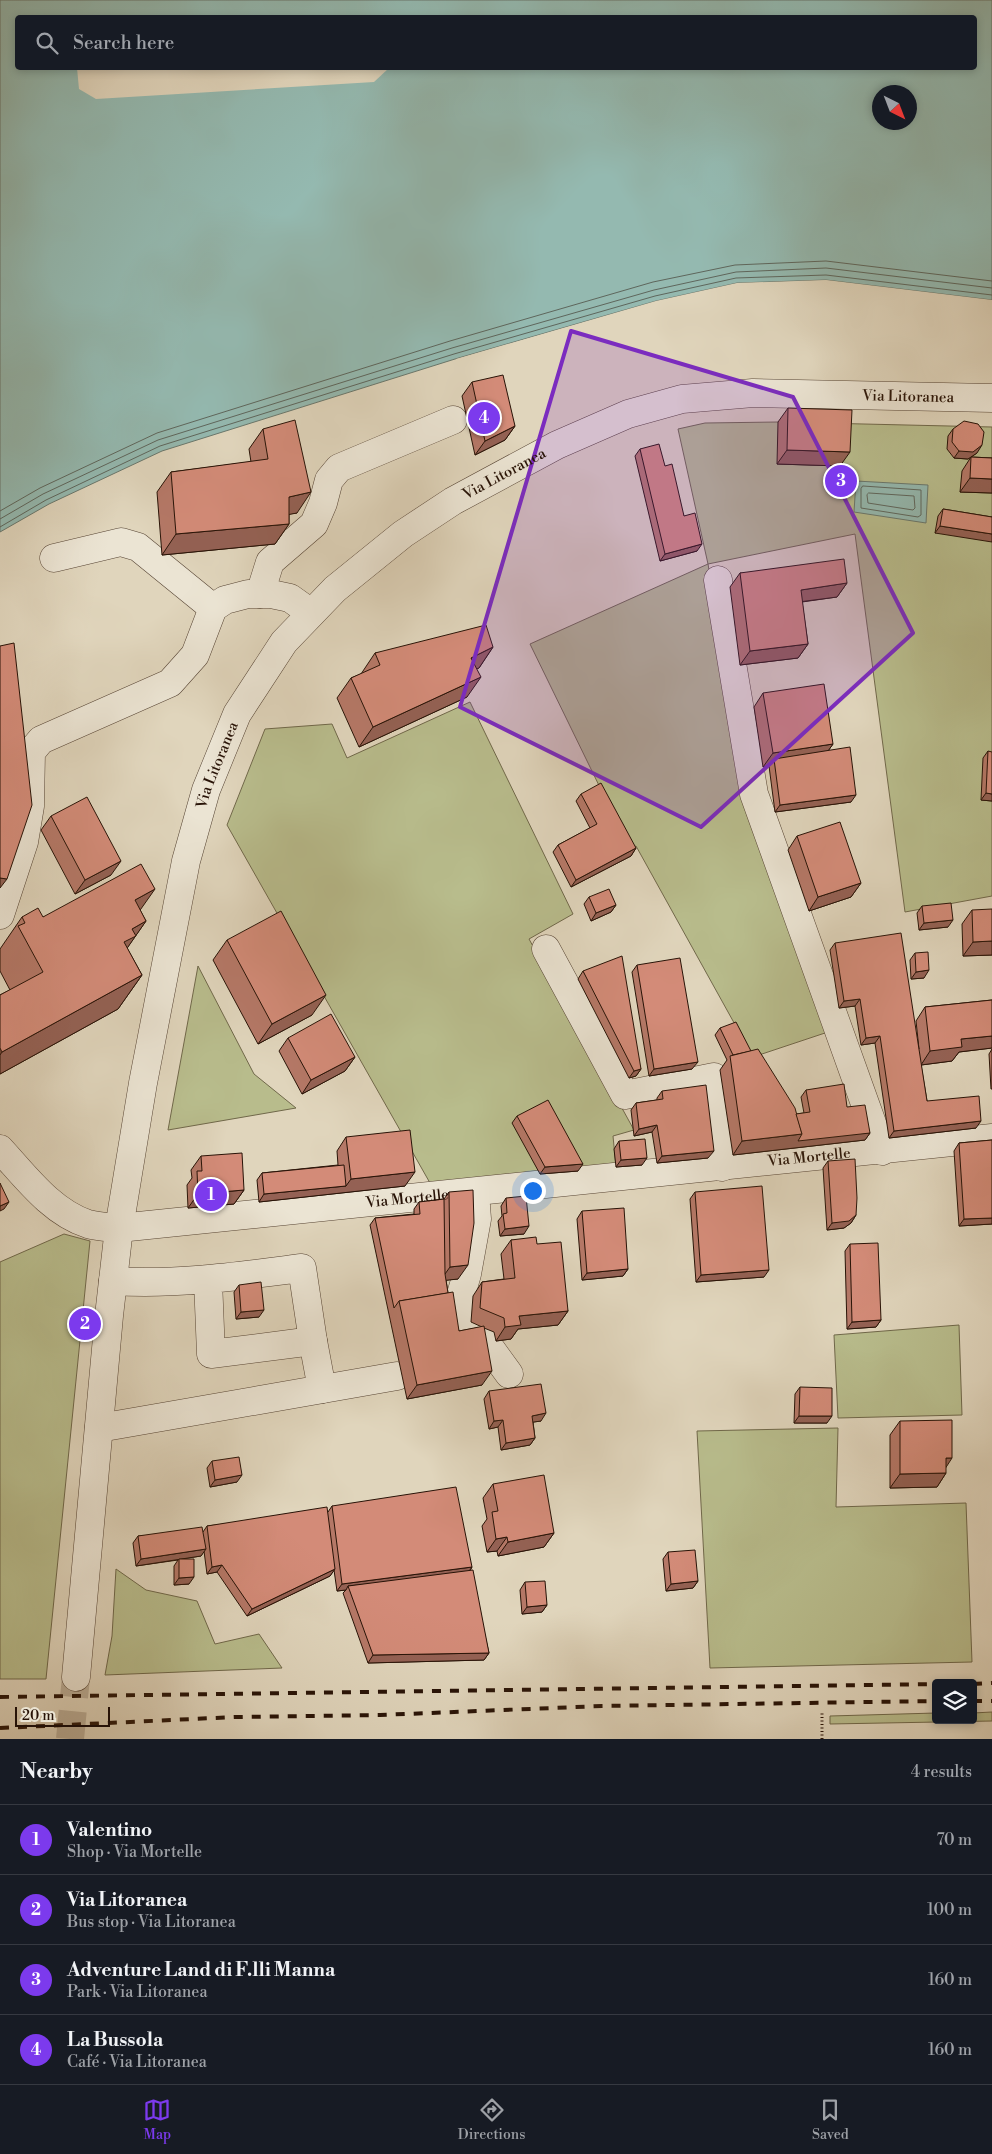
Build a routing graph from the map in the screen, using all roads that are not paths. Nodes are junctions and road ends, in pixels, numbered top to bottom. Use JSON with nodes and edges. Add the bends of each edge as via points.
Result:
{"nodes":[{"id":1,"x":992,"y":398,"type":"edge"},
{"id":2,"x":453,"y":420,"type":"dead end"},
{"id":3,"x":54,"y":558,"type":"dead end"},
{"id":4,"x":718,"y":580,"type":"dead end"},
{"id":5,"x":260,"y":594,"type":"junction"},
{"id":6,"x":213,"y":608,"type":"junction"},
{"id":7,"x":311,"y":613,"type":"junction"},
{"id":8,"x":0,"y":914,"type":"edge"},
{"id":9,"x":546,"y":949,"type":"dead end"},
{"id":10,"x":992,"y":1138,"type":"edge"},
{"id":11,"x":0,"y":1148,"type":"edge"},
{"id":12,"x":882,"y":1150,"type":"junction"},
{"id":13,"x":722,"y":1167,"type":"junction"},
{"id":14,"x":475,"y":1193,"type":"junction"},
{"id":15,"x":119,"y":1228,"type":"junction"},
{"id":16,"x":208,"y":1280,"type":"junction"},
{"id":17,"x":113,"y":1281,"type":"junction"},
{"id":18,"x":313,"y":1341,"type":"junction"},
{"id":19,"x":509,"y":1374,"type":"dead end"},
{"id":20,"x":397,"y":1376,"type":"dead end"},
{"id":21,"x":322,"y":1389,"type":"junction"},
{"id":22,"x":99,"y":1428,"type":"junction"},
{"id":23,"x":76,"y":1677,"type":"tunnel mouth"}],
"edges":[{"from":1,"to":7,"type":"street","name":"Via Litoranea","via":[[753,393],[682,399],[628,414],[557,445],[453,501],[403,534],[335,589]]},
{"from":2,"to":5,"type":"street","via":[[340,468],[329,480],[314,524],[270,562]]},
{"from":3,"to":6,"type":"street","via":[[121,542],[138,548]]},
{"from":4,"to":12,"type":"street","via":[[754,794]]},
{"from":5,"to":6,"type":"street","via":[[225,600]]},
{"from":5,"to":7,"type":"street","via":[[290,598]]},
{"from":6,"to":8,"type":"street","via":[[195,655],[170,683],[41,740],[31,752],[30,806],[24,842]]},
{"from":7,"to":15,"type":"street","name":"Via Litoranea","via":[[284,642],[237,714],[206,790],[186,861]]},
{"from":9,"to":13,"type":"street","via":[[625,1095],[714,1077]]},
{"from":10,"to":12,"type":"street","name":"Via Mortelle"},
{"from":11,"to":15,"type":"street","name":"Via Mortelle","via":[[42,1195],[76,1219],[94,1226]]},
{"from":12,"to":13,"type":"street","name":"Via Mortelle"},
{"from":13,"to":14,"type":"street","name":"Via Mortelle"},
{"from":14,"to":15,"type":"street","name":"Via Mortelle"},
{"from":14,"to":19,"type":"street","via":[[477,1219],[460,1298],[460,1312]]},
{"from":15,"to":17,"type":"street","name":"Via Litoranea"},
{"from":16,"to":17,"type":"street"},
{"from":16,"to":18,"type":"street","via":[[302,1268]]},
{"from":16,"to":18,"type":"street","via":[[211,1354]]},
{"from":17,"to":22,"type":"street","name":"Via Litoranea"},
{"from":18,"to":21,"type":"street"},
{"from":20,"to":21,"type":"street"},
{"from":21,"to":22,"type":"street"},
{"from":22,"to":23,"type":"street","name":"Via Litoranea"}]}
